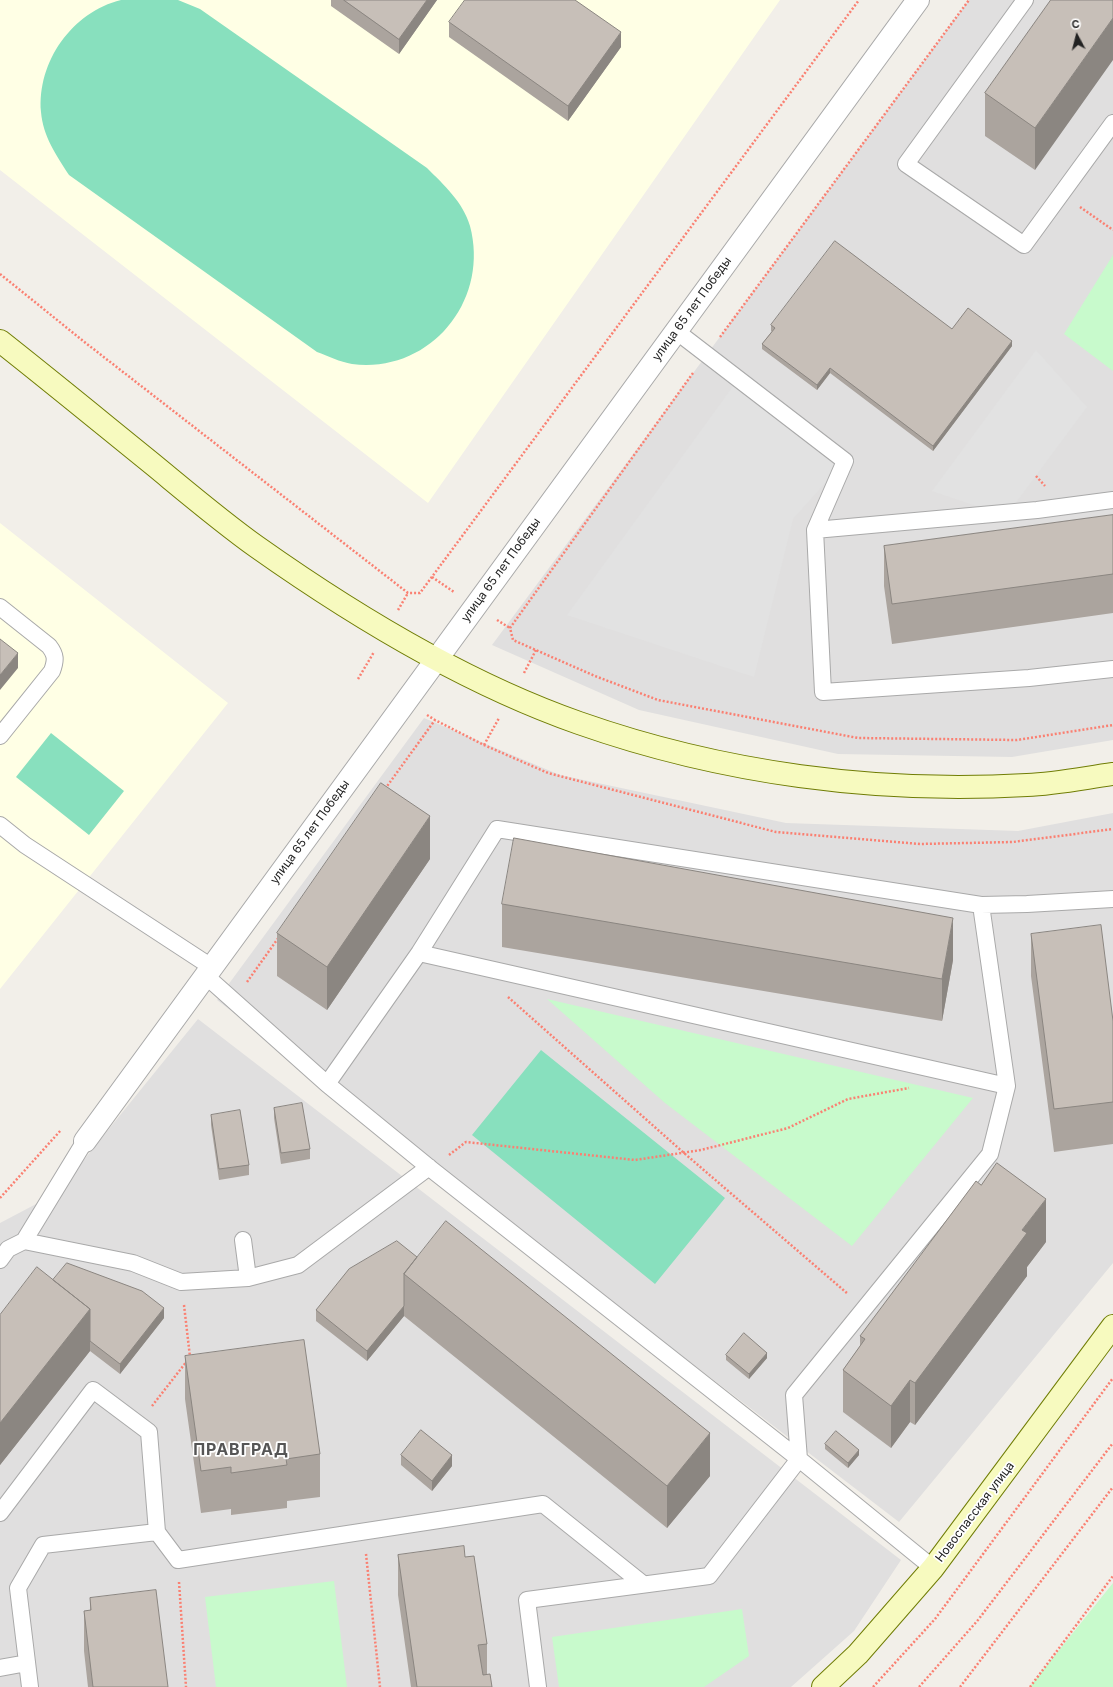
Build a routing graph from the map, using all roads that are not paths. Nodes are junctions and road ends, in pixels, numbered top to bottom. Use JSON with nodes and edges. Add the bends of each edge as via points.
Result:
{"nodes":[{"id":1,"x":918,"y":0,"type":"edge"},
{"id":2,"x":1025,"y":0,"type":"edge"},
{"id":3,"x":1113,"y":123,"type":"edge"},
{"id":4,"x":676,"y":331,"type":"junction"},
{"id":5,"x":0,"y":341,"type":"edge"},
{"id":6,"x":1113,"y":500,"type":"edge"},
{"id":7,"x":815,"y":530,"type":"junction"},
{"id":8,"x":0,"y":607,"type":"edge"},
{"id":9,"x":437,"y":659,"type":"junction"},
{"id":10,"x":1113,"y":668,"type":"edge"},
{"id":11,"x":0,"y":736,"type":"edge"},
{"id":12,"x":1113,"y":774,"type":"edge"},
{"id":13,"x":0,"y":825,"type":"edge"},
{"id":14,"x":1113,"y":899,"type":"edge"},
{"id":15,"x":981,"y":905,"type":"junction"},
{"id":16,"x":419,"y":953,"type":"junction"},
{"id":17,"x":210,"y":972,"type":"junction"},
{"id":18,"x":327,"y":1084,"type":"junction"},
{"id":19,"x":1007,"y":1086,"type":"junction"},
{"id":20,"x":85,"y":1141,"type":"joint"},
{"id":21,"x":430,"y":1168,"type":"junction"},
{"id":22,"x":244,"y":1240,"type":"dead end"},
{"id":23,"x":24,"y":1241,"type":"junction"},
{"id":24,"x":0,"y":1260,"type":"edge"},
{"id":25,"x":248,"y":1278,"type":"junction"},
{"id":26,"x":1113,"y":1326,"type":"edge"},
{"id":27,"x":799,"y":1459,"type":"junction"},
{"id":28,"x":0,"y":1513,"type":"edge"},
{"id":29,"x":157,"y":1532,"type":"junction"},
{"id":30,"x":933,"y":1568,"type":"junction"},
{"id":31,"x":643,"y":1584,"type":"junction"},
{"id":32,"x":27,"y":1663,"type":"junction"},
{"id":33,"x":0,"y":1668,"type":"edge"},
{"id":34,"x":30,"y":1687,"type":"edge"},
{"id":35,"x":538,"y":1687,"type":"edge"},
{"id":36,"x":823,"y":1687,"type":"edge"}],
"edges":[{"from":1,"to":4,"type":"street","name":"улица 65 лет Победы"},
{"from":2,"to":3,"type":"lane","via":[[906,164],[1024,245]]},
{"from":4,"to":7,"type":"lane","via":[[845,461]]},
{"from":4,"to":9,"type":"street","name":"улица 65 лет Победы"},
{"from":5,"to":9,"type":"street","via":[[254,545],[379,628]]},
{"from":6,"to":7,"type":"lane","via":[[1038,510]]},
{"from":7,"to":10,"type":"lane","via":[[823,692],[1029,678]]},
{"from":8,"to":11,"type":"lane","via":[[49,646],[55,653],[56,662],[52,671]]},
{"from":9,"to":12,"type":"street","via":[[512,695],[577,722],[645,744],[734,766],[839,781],[938,788],[1029,785]]},
{"from":9,"to":17,"type":"street","name":"улица 65 лет Победы"},
{"from":13,"to":17,"type":"lane","via":[[25,845]]},
{"from":14,"to":15,"type":"lane"},
{"from":15,"to":16,"type":"lane","via":[[497,829]]},
{"from":15,"to":19,"type":"lane"},
{"from":16,"to":18,"type":"lane"},
{"from":16,"to":19,"type":"lane"},
{"from":17,"to":18,"type":"lane"},
{"from":17,"to":20,"type":"street","name":"улица 65 лет Победы"},
{"from":18,"to":21,"type":"lane"},
{"from":19,"to":27,"type":"lane","via":[[990,1154],[794,1395]]},
{"from":20,"to":23,"type":"lane"},
{"from":21,"to":25,"type":"lane","via":[[298,1266]]},
{"from":21,"to":27,"type":"lane"},
{"from":22,"to":25,"type":"lane"},
{"from":23,"to":24,"type":"lane","via":[[8,1248]]},
{"from":23,"to":25,"type":"lane","via":[[133,1263],[182,1282]]},
{"from":26,"to":30,"type":"street","name":"Новоспасская улица"},
{"from":27,"to":30,"type":"lane"},
{"from":27,"to":31,"type":"lane","via":[[709,1576]]},
{"from":28,"to":29,"type":"lane","via":[[93,1390],[149,1432]]},
{"from":29,"to":31,"type":"lane","via":[[178,1560],[543,1504]]},
{"from":29,"to":32,"type":"lane","via":[[43,1545],[18,1588]]},
{"from":30,"to":36,"type":"street","name":"Новоспасская улица","via":[[858,1654]]},
{"from":31,"to":35,"type":"lane","via":[[527,1600]]},
{"from":32,"to":33,"type":"lane"},
{"from":32,"to":34,"type":"lane"}]}
